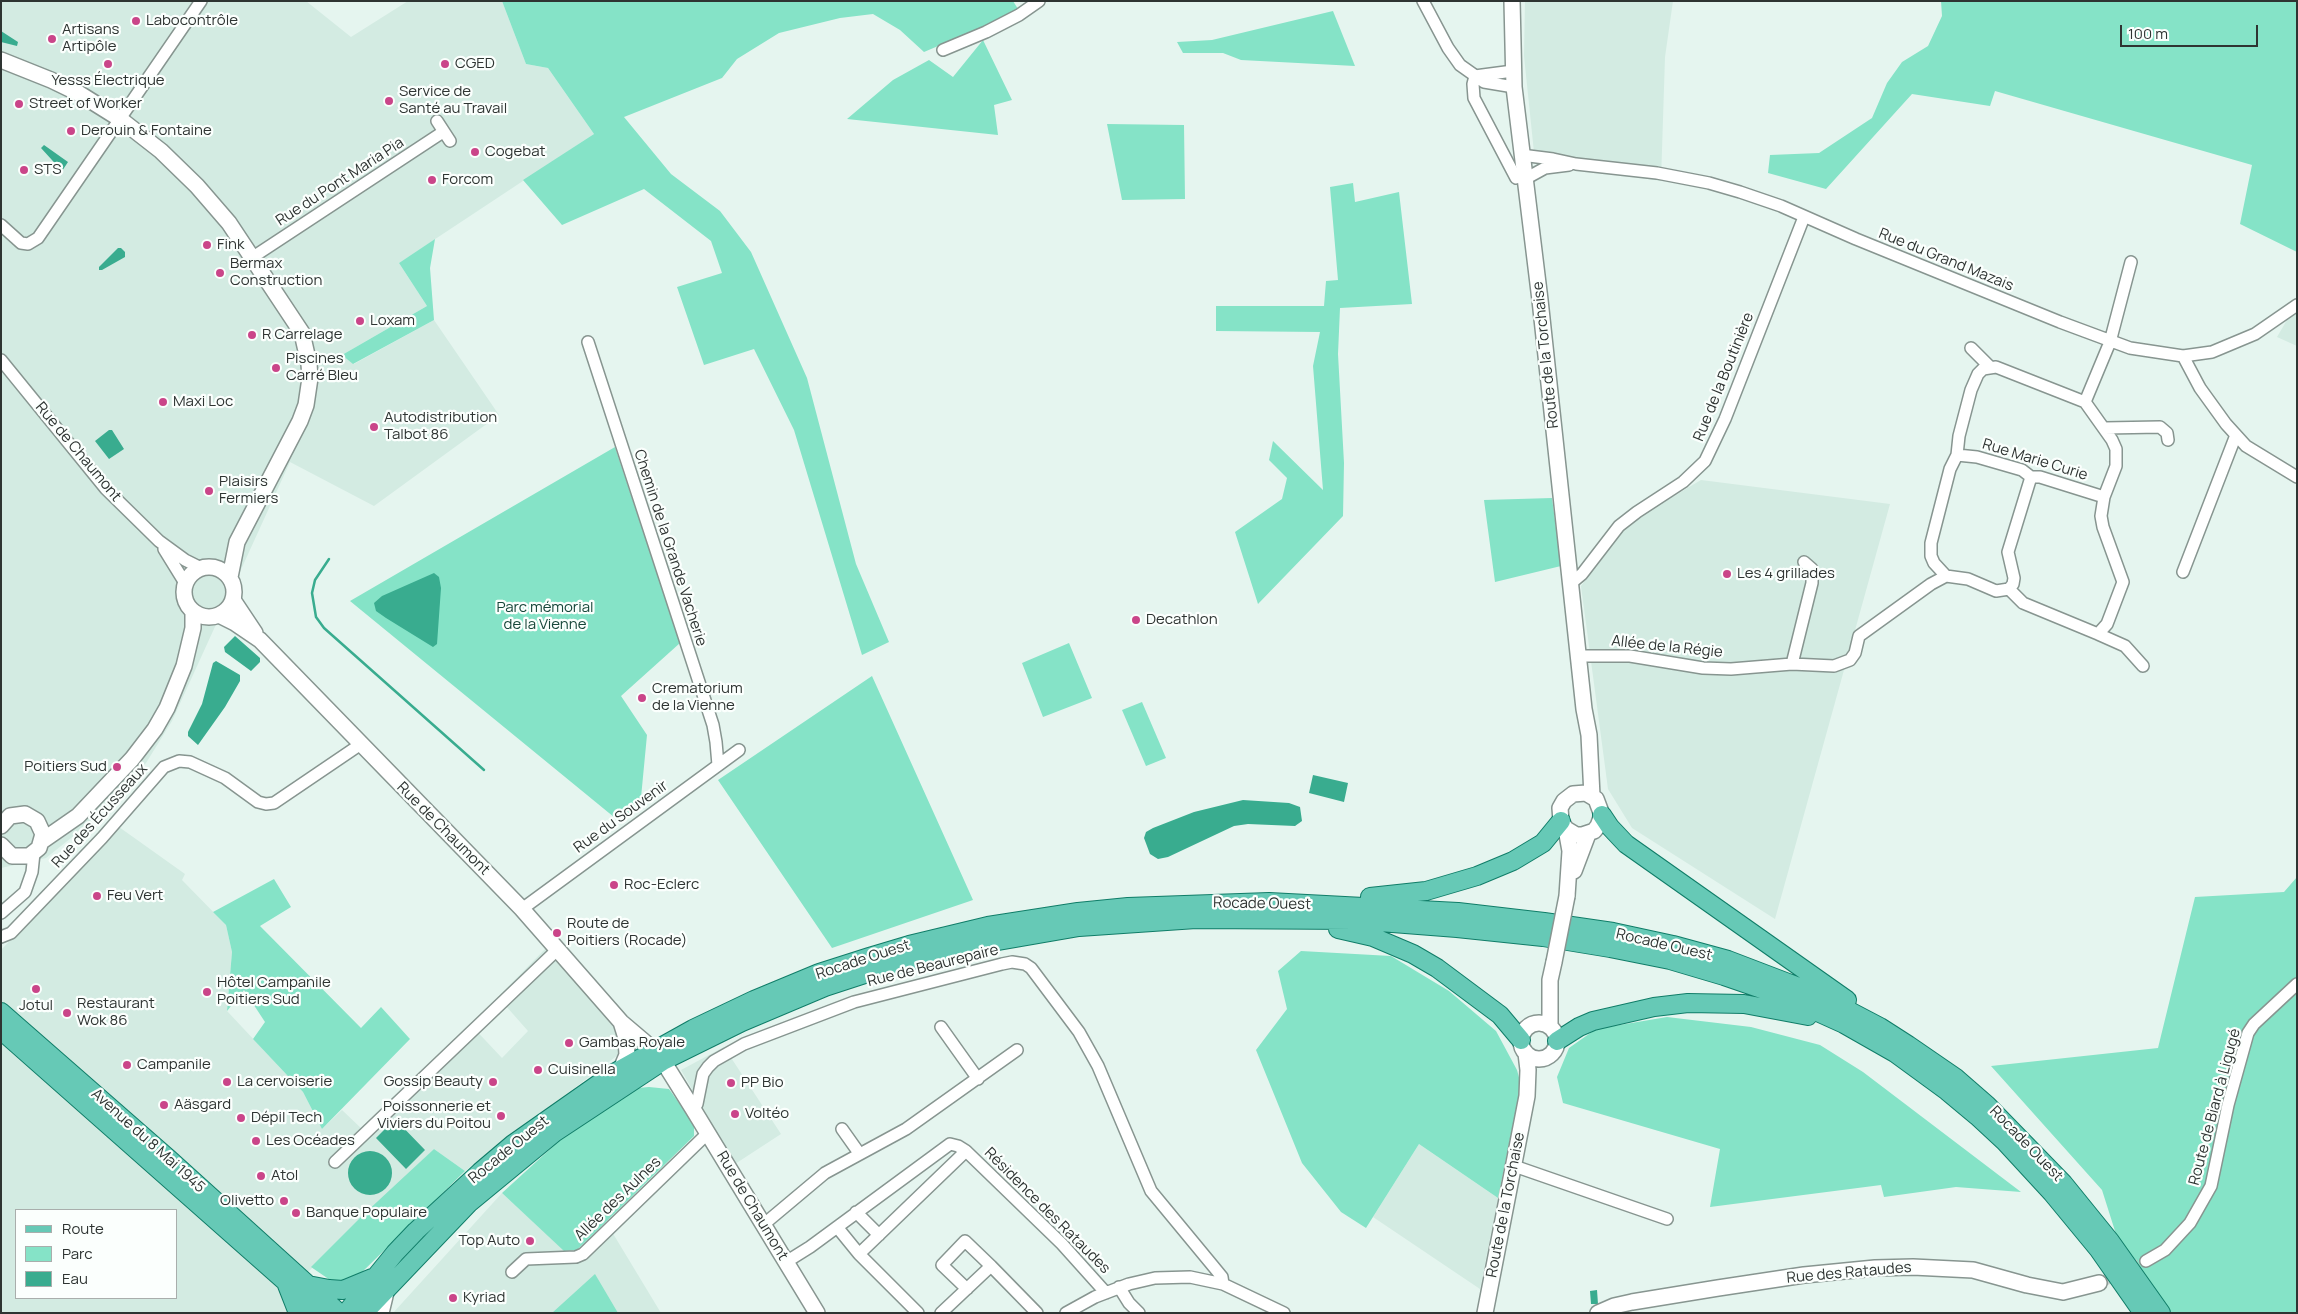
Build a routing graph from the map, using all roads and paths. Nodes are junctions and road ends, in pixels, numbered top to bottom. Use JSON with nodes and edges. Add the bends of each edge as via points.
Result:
{"nodes":[{"id":1,"x":201,"y":1,"type":"edge"},
{"id":2,"x":1039,"y":1,"type":"edge"},
{"id":3,"x":1423,"y":1,"type":"edge"},
{"id":4,"x":1512,"y":1,"type":"edge"},
{"id":5,"x":943,"y":50,"type":"dead end"},
{"id":6,"x":1,"y":60,"type":"edge"},
{"id":7,"x":1512,"y":71,"type":"junction"},
{"id":8,"x":1475,"y":76,"type":"junction"},
{"id":9,"x":1514,"y":88,"type":"junction"},
{"id":10,"x":120,"y":120,"type":"junction"},
{"id":11,"x":437,"y":121,"type":"dead end"},
{"id":12,"x":1521,"y":155,"type":"junction"},
{"id":13,"x":1576,"y":164,"type":"junction"},
{"id":14,"x":1520,"y":178,"type":"junction"},
{"id":15,"x":1804,"y":216,"type":"junction"},
{"id":16,"x":1,"y":225,"type":"edge"},
{"id":17,"x":253,"y":257,"type":"junction"},
{"id":18,"x":2132,"y":262,"type":"dead end"},
{"id":19,"x":2297,"y":305,"type":"edge"},
{"id":20,"x":588,"y":342,"type":"dead end"},
{"id":21,"x":2110,"y":342,"type":"junction"},
{"id":22,"x":1971,"y":348,"type":"dead end"},
{"id":23,"x":2184,"y":356,"type":"junction"},
{"id":24,"x":1,"y":360,"type":"edge"},
{"id":25,"x":1990,"y":367,"type":"junction"},
{"id":26,"x":2085,"y":402,"type":"junction"},
{"id":27,"x":2105,"y":428,"type":"junction"},
{"id":28,"x":2236,"y":435,"type":"junction"},
{"id":29,"x":2168,"y":440,"type":"dead end"},
{"id":30,"x":1956,"y":455,"type":"junction"},
{"id":31,"x":2032,"y":477,"type":"junction"},
{"id":32,"x":2297,"y":477,"type":"edge"},
{"id":33,"x":2104,"y":497,"type":"junction"},
{"id":34,"x":159,"y":541,"type":"junction"},
{"id":35,"x":237,"y":542,"type":"junction"},
{"id":36,"x":1804,"y":562,"type":"dead end"},
{"id":37,"x":206,"y":567,"type":"junction"},
{"id":38,"x":2183,"y":572,"type":"dead end"},
{"id":39,"x":1946,"y":576,"type":"junction"},
{"id":40,"x":230,"y":577,"type":"junction"},
{"id":41,"x":185,"y":583,"type":"junction"},
{"id":42,"x":1570,"y":584,"type":"junction"},
{"id":43,"x":2009,"y":589,"type":"junction"},
{"id":44,"x":233,"y":600,"type":"junction"},
{"id":45,"x":193,"y":612,"type":"junction"},
{"id":46,"x":216,"y":616,"type":"junction"},
{"id":47,"x":2098,"y":634,"type":"junction"},
{"id":48,"x":260,"y":640,"type":"junction"},
{"id":49,"x":1579,"y":656,"type":"junction"},
{"id":50,"x":1792,"y":664,"type":"junction"},
{"id":51,"x":184,"y":666,"type":"junction"},
{"id":52,"x":2143,"y":666,"type":"dead end"},
{"id":53,"x":1584,"y":709,"type":"junction"},
{"id":54,"x":361,"y":744,"type":"junction"},
{"id":55,"x":738,"y":750,"type":"dead end"},
{"id":56,"x":718,"y":765,"type":"junction"},
{"id":57,"x":1574,"y":794,"type":"junction"},
{"id":58,"x":1592,"y":796,"type":"junction"},
{"id":59,"x":87,"y":807,"type":"junction"},
{"id":60,"x":1602,"y":815,"type":"junction"},
{"id":61,"x":37,"y":821,"type":"junction"},
{"id":62,"x":1563,"y":825,"type":"junction"},
{"id":63,"x":1,"y":826,"type":"edge"},
{"id":64,"x":1588,"y":834,"type":"junction"},
{"id":65,"x":38,"y":847,"type":"junction"},
{"id":66,"x":7,"y":853,"type":"edge"},
{"id":67,"x":29,"y":882,"type":"junction"},
{"id":68,"x":1566,"y":896,"type":"junction"},
{"id":69,"x":1269,"y":902,"type":"junction"},
{"id":70,"x":522,"y":909,"type":"junction"},
{"id":71,"x":1,"y":914,"type":"edge"},
{"id":72,"x":1196,"y":919,"type":"junction"},
{"id":73,"x":1,"y":937,"type":"edge"},
{"id":74,"x":557,"y":950,"type":"junction"},
{"id":75,"x":1550,"y":980,"type":"junction"},
{"id":76,"x":2297,"y":984,"type":"edge"},
{"id":77,"x":1,"y":1012,"type":"edge"},
{"id":78,"x":621,"y":1022,"type":"junction"},
{"id":79,"x":1533,"y":1024,"type":"junction"},
{"id":80,"x":941,"y":1027,"type":"dead end"},
{"id":81,"x":1880,"y":1027,"type":"junction"},
{"id":82,"x":1,"y":1030,"type":"edge"},
{"id":83,"x":1554,"y":1034,"type":"junction"},
{"id":84,"x":1523,"y":1047,"type":"junction"},
{"id":85,"x":1018,"y":1050,"type":"dead end"},
{"id":86,"x":1895,"y":1053,"type":"junction"},
{"id":87,"x":1546,"y":1058,"type":"junction"},
{"id":88,"x":653,"y":1059,"type":"junction"},
{"id":89,"x":622,"y":1069,"type":"junction"},
{"id":90,"x":978,"y":1079,"type":"junction"},
{"id":91,"x":1527,"y":1096,"type":"junction"},
{"id":92,"x":690,"y":1104,"type":"junction"},
{"id":93,"x":842,"y":1129,"type":"dead end"},
{"id":94,"x":708,"y":1133,"type":"junction"},
{"id":95,"x":966,"y":1151,"type":"junction"},
{"id":96,"x":859,"y":1153,"type":"junction"},
{"id":97,"x":335,"y":1162,"type":"dead end"},
{"id":98,"x":1513,"y":1168,"type":"junction"},
{"id":99,"x":856,"y":1212,"type":"junction"},
{"id":100,"x":1667,"y":1219,"type":"dead end"},
{"id":101,"x":763,"y":1225,"type":"junction"},
{"id":102,"x":836,"y":1227,"type":"junction"},
{"id":103,"x":879,"y":1235,"type":"junction"},
{"id":104,"x":860,"y":1254,"type":"junction"},
{"id":105,"x":2146,"y":1261,"type":"tunnel mouth"},
{"id":106,"x":786,"y":1262,"type":"junction"},
{"id":107,"x":991,"y":1266,"type":"junction"},
{"id":108,"x":512,"y":1272,"type":"dead end"},
{"id":109,"x":382,"y":1281,"type":"junction"},
{"id":110,"x":2099,"y":1283,"type":"tunnel mouth"},
{"id":111,"x":287,"y":1284,"type":"junction"},
{"id":112,"x":308,"y":1284,"type":"junction"},
{"id":113,"x":1223,"y":1284,"type":"junction"},
{"id":114,"x":1120,"y":1288,"type":"junction"},
{"id":115,"x":967,"y":1289,"type":"junction"},
{"id":116,"x":1106,"y":1293,"type":"junction"},
{"id":117,"x":298,"y":1313,"type":"edge"},
{"id":118,"x":321,"y":1313,"type":"edge"},
{"id":119,"x":338,"y":1313,"type":"edge"},
{"id":120,"x":346,"y":1313,"type":"edge"},
{"id":121,"x":364,"y":1313,"type":"edge"},
{"id":122,"x":381,"y":1313,"type":"edge"},
{"id":123,"x":817,"y":1313,"type":"edge"},
{"id":124,"x":918,"y":1313,"type":"edge"},
{"id":125,"x":942,"y":1313,"type":"edge"},
{"id":126,"x":1037,"y":1313,"type":"edge"},
{"id":127,"x":1066,"y":1313,"type":"edge"},
{"id":128,"x":1139,"y":1313,"type":"edge"},
{"id":129,"x":1284,"y":1313,"type":"edge"},
{"id":130,"x":1485,"y":1313,"type":"edge"},
{"id":131,"x":1598,"y":1313,"type":"edge"},
{"id":132,"x":2143,"y":1313,"type":"edge"},
{"id":133,"x":2161,"y":1313,"type":"edge"}],
"edges":[{"from":1,"to":10,"type":"street"},
{"from":2,"to":5,"type":"street","via":[[986,32]]},
{"from":3,"to":8,"type":"street","via":[[1454,58]]},
{"from":4,"to":7,"type":"street","name":"Route de la Torchaise"},
{"from":6,"to":10,"type":"street","via":[[80,94]]},
{"from":7,"to":8,"type":"street"},
{"from":7,"to":9,"type":"street","name":"Route de la Torchaise"},
{"from":8,"to":9,"type":"street","via":[[1484,82]]},
{"from":8,"to":14,"type":"street","via":[[1474,98]]},
{"from":9,"to":12,"type":"street","name":"Route de la Torchaise"},
{"from":10,"to":16,"type":"street","via":[[34,242],[21,243]]},
{"from":10,"to":17,"type":"street","via":[[197,186]]},
{"from":11,"to":17,"type":"street","name":"Rue du Pont Maria Pia","via":[[446,136]]},
{"from":12,"to":13,"type":"street","name":"Rue du Grand Mazais"},
{"from":12,"to":14,"type":"street","name":"Route de la Torchaise"},
{"from":13,"to":14,"type":"street","name":"Rue du Grand Mazais","via":[[1545,168]]},
{"from":13,"to":15,"type":"street","name":"Rue du Grand Mazais","via":[[1657,173],[1709,183]]},
{"from":14,"to":42,"type":"street","name":"Route de la Torchaise","via":[[1552,404]]},
{"from":15,"to":21,"type":"street","name":"Rue du Grand Mazais"},
{"from":15,"to":42,"type":"street","name":"Rue de la Boutinière","via":[[1725,419],[1705,460],[1682,482],[1619,526],[1582,574]]},
{"from":17,"to":35,"type":"street","via":[[302,332],[310,378],[300,421]]},
{"from":18,"to":21,"type":"street"},
{"from":19,"to":23,"type":"street","name":"Rue du Grand Mazais","via":[[2255,334],[2229,346]]},
{"from":20,"to":56,"type":"street","name":"Chemin de la Grande Vacherie","via":[[713,726]]},
{"from":21,"to":23,"type":"street","name":"Rue du Grand Mazais"},
{"from":21,"to":26,"type":"street"},
{"from":22,"to":25,"type":"street"},
{"from":23,"to":28,"type":"street","via":[[2200,388]]},
{"from":24,"to":34,"type":"street","name":"Rue de Chaumont","via":[[92,474]]},
{"from":25,"to":26,"type":"street"},
{"from":25,"to":30,"type":"street","via":[[1978,374],[1971,390]]},
{"from":26,"to":27,"type":"street"},
{"from":27,"to":29,"type":"street","via":[[2160,427],[2165,430]]},
{"from":27,"to":33,"type":"street","via":[[2116,449],[2116,466]]},
{"from":28,"to":32,"type":"street","via":[[2254,452]]},
{"from":28,"to":38,"type":"street"},
{"from":30,"to":31,"type":"street","name":"Rue Marie Curie","via":[[1977,457],[2022,470]]},
{"from":30,"to":39,"type":"street","via":[[1930,548],[1934,563]]},
{"from":31,"to":33,"type":"street","name":"Rue Marie Curie"},
{"from":31,"to":43,"type":"street","via":[[2008,552],[2014,578]]},
{"from":33,"to":47,"type":"street","via":[[2101,506],[2103,527],[2123,582],[2108,624]]},
{"from":34,"to":37,"type":"street","via":[[184,560]]},
{"from":34,"to":41,"type":"street"},
{"from":35,"to":37,"type":"street"},
{"from":35,"to":40,"type":"street"},
{"from":36,"to":50,"type":"street","via":[[1812,569],[1812,583]]},
{"from":37,"to":40,"type":"street","via":[[218,568]]},
{"from":37,"to":41,"type":"street","via":[[194,571]]},
{"from":39,"to":43,"type":"street","via":[[1968,579],[1996,591]]},
{"from":39,"to":50,"type":"street","name":"Allée de la Régie","via":[[1859,636],[1850,660],[1834,666]]},
{"from":40,"to":44,"type":"street"},
{"from":41,"to":45,"type":"street","via":[[184,596]]},
{"from":42,"to":49,"type":"street","name":"Route de la Torchaise","via":[[1569,626]]},
{"from":43,"to":47,"type":"street","via":[[2023,603]]},
{"from":44,"to":46,"type":"street","via":[[230,607]]},
{"from":44,"to":48,"type":"street","name":"Rue de Chaumont"},
{"from":45,"to":46,"type":"street","via":[[206,617]]},
{"from":45,"to":51,"type":"street","via":[[193,628]]},
{"from":46,"to":48,"type":"street","name":"Rue de Chaumont","via":[[235,623]]},
{"from":46,"to":51,"type":"street","via":[[203,631]]},
{"from":47,"to":52,"type":"street","via":[[2125,646]]},
{"from":48,"to":54,"type":"street","name":"Rue de Chaumont"},
{"from":49,"to":50,"type":"street","name":"Allée de la Régie","via":[[1630,656],[1703,668]]},
{"from":49,"to":53,"type":"street","name":"Route de la Torchaise"},
{"from":51,"to":59,"type":"street","via":[[168,708],[155,729]]},
{"from":53,"to":57,"type":"street","name":"Route de la Torchaise","via":[[1583,766]]},
{"from":53,"to":58,"type":"street","name":"Route de la Torchaise","via":[[1592,757]]},
{"from":54,"to":70,"type":"street","name":"Rue de Chaumont"},
{"from":54,"to":73,"type":"street","name":"Rue des Écusseaux","via":[[274,803],[266,804],[258,802],[225,778],[190,762],[164,767],[61,881],[11,933]]},
{"from":55,"to":56,"type":"street","name":"Rue du Souvenir"},
{"from":56,"to":70,"type":"street","name":"Rue du Souvenir"},
{"from":57,"to":58,"type":"street"},
{"from":57,"to":62,"type":"street","via":[[1560,808]]},
{"from":58,"to":60,"type":"street","via":[[1600,804]]},
{"from":59,"to":61,"type":"street","via":[[62,821]]},
{"from":59,"to":65,"type":"street"},
{"from":60,"to":64,"type":"street","via":[[1598,826]]},
{"from":60,"to":81,"type":"main road","via":[[1626,844],[1844,997]]},
{"from":61,"to":63,"type":"street","via":[[25,814],[17,814],[10,816]]},
{"from":61,"to":65,"type":"street","via":[[41,827]]},
{"from":62,"to":64,"type":"street","via":[[1576,835]]},
{"from":62,"to":68,"type":"street","via":[[1570,851]]},
{"from":62,"to":69,"type":"main road","via":[[1528,853],[1495,869],[1443,887],[1372,897]]},
{"from":64,"to":68,"type":"street"},
{"from":65,"to":66,"type":"street","via":[[29,856]]},
{"from":65,"to":67,"type":"street","name":"Rue des Écusseaux"},
{"from":66,"to":67,"type":"street","via":[[25,868]]},
{"from":67,"to":71,"type":"street","name":"Rue des Écusseaux","via":[[21,897]]},
{"from":68,"to":75,"type":"street","bridge":true},
{"from":69,"to":81,"type":"main road","name":"Rocade Ouest","via":[[1458,912],[1643,938],[1759,971],[1817,994]]},
{"from":69,"to":88,"type":"main road","name":"Rocade Ouest","via":[[1086,911],[949,935],[869,957],[787,986],[692,1029]]},
{"from":70,"to":74,"type":"street","name":"Rue de Chaumont"},
{"from":72,"to":84,"type":"main road","via":[[1353,930],[1373,936],[1413,954],[1462,985],[1500,1015]]},
{"from":72,"to":86,"type":"main road","name":"Rocade Ouest","via":[[1394,922],[1534,936],[1610,948],[1696,967],[1782,996],[1844,1024]]},
{"from":72,"to":88,"type":"main road","name":"Rocade Ouest","via":[[1129,922],[1045,932],[923,957],[785,1003]]},
{"from":74,"to":78,"type":"street","name":"Rue de Chaumont"},
{"from":74,"to":97,"type":"street"},
{"from":75,"to":79,"type":"street"},
{"from":75,"to":83,"type":"street"},
{"from":76,"to":105,"type":"street","name":"Route de Biard à Ligugé","via":[[2248,1033],[2228,1105],[2211,1186],[2190,1223],[2165,1250]]},
{"from":77,"to":112,"type":"main road","name":"Avenue du 8 Mai 1945"},
{"from":78,"to":88,"type":"street","name":"Rue de Chaumont"},
{"from":78,"to":89,"type":"street","via":[[627,1055]]},
{"from":79,"to":83,"type":"street","via":[[1542,1023]]},
{"from":79,"to":84,"type":"street","via":[[1524,1030]]},
{"from":80,"to":90,"type":"street"},
{"from":81,"to":133,"type":"main road","name":"Rocade Ouest","via":[[1956,1078],[2040,1156],[2087,1212]]},
{"from":82,"to":111,"type":"main road","name":"Avenue du 8 Mai 1945"},
{"from":83,"to":86,"type":"main road","via":[[1593,1021],[1668,1005],[1719,1002],[1806,1015]]},
{"from":83,"to":87,"type":"street","via":[[1554,1051]]},
{"from":84,"to":87,"type":"street","via":[[1535,1058]]},
{"from":84,"to":91,"type":"street","name":"Route de la Torchaise"},
{"from":85,"to":90,"type":"street"},
{"from":86,"to":132,"type":"main road","name":"Rocade Ouest","via":[[1946,1090],[2005,1142],[2099,1250]]},
{"from":87,"to":91,"type":"street","name":"Route de la Torchaise"},
{"from":88,"to":89,"type":"main road","name":"Rocade Ouest"},
{"from":88,"to":92,"type":"street","name":"Rue de Chaumont"},
{"from":88,"to":109,"type":"main road","name":"Rocade Ouest","via":[[525,1155]]},
{"from":89,"to":109,"type":"main road","name":"Rocade Ouest","via":[[544,1120],[480,1172],[416,1231]]},
{"from":90,"to":96,"type":"street","via":[[892,1138]]},
{"from":91,"to":98,"type":"street","name":"Route de la Torchaise"},
{"from":92,"to":94,"type":"street","name":"Rue de Chaumont"},
{"from":92,"to":113,"type":"street","name":"Rue de Beaurepaire","via":[[697,1104],[704,1074],[714,1060],[744,1044],[854,1002],[1002,964],[1025,964],[1079,1032],[1098,1066],[1152,1191],[1222,1277]]},
{"from":93,"to":96,"type":"street"},
{"from":94,"to":101,"type":"street","name":"Rue de Chaumont"},
{"from":94,"to":108,"type":"street","name":"Allée des Aulnes","via":[[583,1254],[526,1259]]},
{"from":95,"to":99,"type":"street","via":[[950,1144]]},
{"from":95,"to":103,"type":"street"},
{"from":95,"to":116,"type":"street","name":"Résidence des Rataudes","via":[[1062,1244]]},
{"from":96,"to":101,"type":"street","via":[[825,1173]]},
{"from":98,"to":100,"type":"street"},
{"from":98,"to":130,"type":"street","name":"Route de la Torchaise"},
{"from":99,"to":102,"type":"street"},
{"from":99,"to":103,"type":"street"},
{"from":101,"to":106,"type":"street","name":"Rue de Chaumont"},
{"from":102,"to":104,"type":"street"},
{"from":102,"to":106,"type":"street"},
{"from":103,"to":104,"type":"street"},
{"from":104,"to":124,"type":"street"},
{"from":106,"to":123,"type":"street","name":"Rue de Chaumont"},
{"from":107,"to":115,"type":"street"},
{"from":107,"to":115,"type":"street","via":[[965,1241],[942,1264]]},
{"from":107,"to":126,"type":"street"},
{"from":109,"to":112,"type":"main road","via":[[343,1290]]},
{"from":109,"to":120,"type":"main road","name":"Rocade Ouest"},
{"from":109,"to":121,"type":"main road","name":"Rocade Ouest"},
{"from":109,"to":122,"type":"street"},
{"from":110,"to":131,"type":"street","name":"Rue des Rataudes","via":[[2063,1292],[1973,1270],[1875,1268],[1818,1273],[1709,1290],[1623,1304]]},
{"from":111,"to":117,"type":"main road"},
{"from":111,"to":118,"type":"main road","name":"Avenue du 8 Mai 1945"},
{"from":112,"to":119,"type":"main road","name":"Avenue du 8 Mai 1945"},
{"from":113,"to":114,"type":"street","via":[[1190,1277],[1170,1277],[1140,1281]]},
{"from":113,"to":129,"type":"street"},
{"from":114,"to":116,"type":"street"},
{"from":114,"to":128,"type":"street"},
{"from":115,"to":125,"type":"street"},
{"from":116,"to":127,"type":"street"}]}
